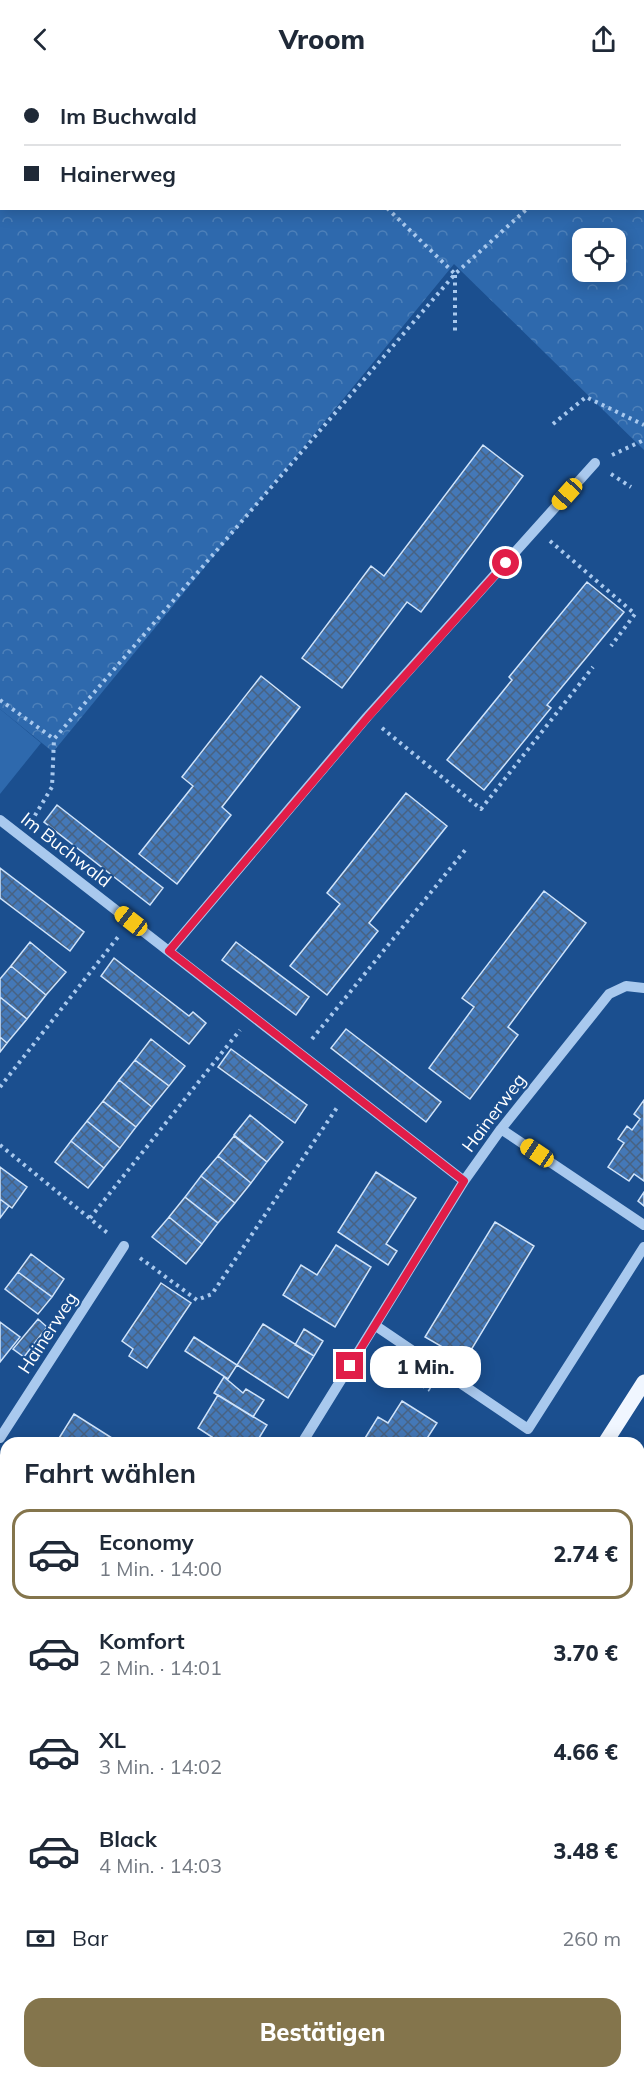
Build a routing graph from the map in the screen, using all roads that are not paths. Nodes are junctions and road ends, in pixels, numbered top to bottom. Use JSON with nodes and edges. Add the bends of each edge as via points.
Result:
{"nodes":[{"id":1,"x":595,"y":463,"type":"road end"},
{"id":2,"x":0,"y":820,"type":"edge"},
{"id":3,"x":169,"y":951,"type":"junction"},
{"id":4,"x":644,"y":988,"type":"edge"},
{"id":5,"x":501,"y":1129,"type":"junction"},
{"id":6,"x":464,"y":1181,"type":"junction"},
{"id":7,"x":644,"y":1225,"type":"edge"},
{"id":8,"x":124,"y":1246,"type":"road end"},
{"id":9,"x":644,"y":1247,"type":"edge"},
{"id":10,"x":376,"y":1326,"type":"junction"},
{"id":11,"x":644,"y":1382,"type":"edge"},
{"id":12,"x":1,"y":1437,"type":"edge"},
{"id":13,"x":306,"y":1437,"type":"edge"},
{"id":14,"x":609,"y":1437,"type":"edge"}],
"edges":[{"from":1,"to":3,"type":"street","via":[[368,717]]},
{"from":2,"to":3,"type":"street","name":"Im Buchwald"},
{"from":3,"to":6,"type":"street","name":"Im Buchwald"},
{"from":4,"to":5,"type":"street","name":"Hainerweg","via":[[626,987],[609,994]]},
{"from":5,"to":6,"type":"street","name":"Hainerweg"},
{"from":5,"to":7,"type":"street"},
{"from":6,"to":10,"type":"street","name":"Hainerweg"},
{"from":8,"to":12,"type":"street","name":"Hainerweg"},
{"from":9,"to":10,"type":"street","via":[[528,1429]]},
{"from":10,"to":13,"type":"street","name":"Hainerweg"},
{"from":11,"to":14,"type":"main road"}]}
